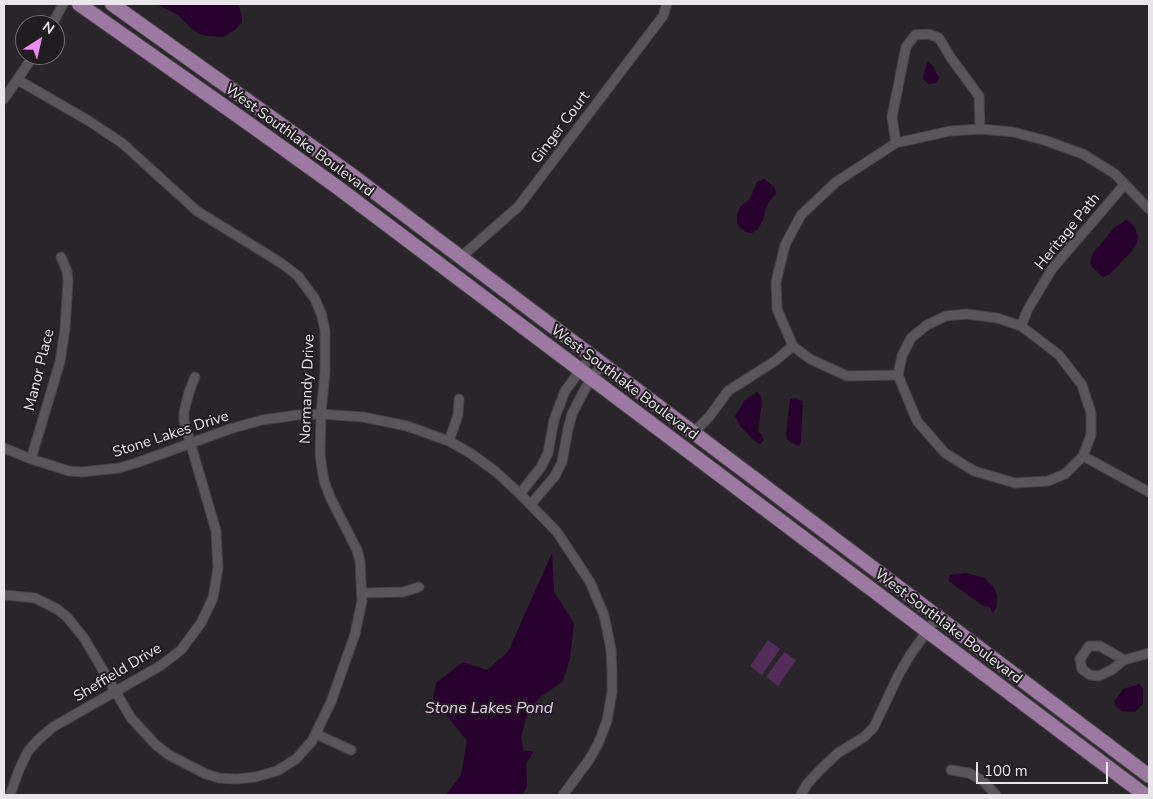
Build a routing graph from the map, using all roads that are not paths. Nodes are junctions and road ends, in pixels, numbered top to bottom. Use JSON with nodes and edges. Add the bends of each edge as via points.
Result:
{"nodes":[{"id":1,"x":79,"y":4,"type":"edge"},
{"id":2,"x":112,"y":4,"type":"edge"},
{"id":3,"x":667,"y":4,"type":"edge"},
{"id":4,"x":28,"y":65,"type":"edge"},
{"id":5,"x":18,"y":80,"type":"junction"},
{"id":6,"x":4,"y":99,"type":"edge"},
{"id":7,"x":980,"y":129,"type":"junction"},
{"id":8,"x":896,"y":143,"type":"junction"},
{"id":9,"x":1125,"y":184,"type":"junction"},
{"id":10,"x":1149,"y":209,"type":"edge"},
{"id":11,"x":61,"y":257,"type":"dead end"},
{"id":12,"x":461,"y":257,"type":"junction"},
{"id":13,"x":1021,"y":326,"type":"junction"},
{"id":14,"x":793,"y":346,"type":"junction"},
{"id":15,"x":596,"y":360,"type":"junction"},
{"id":16,"x":579,"y":369,"type":"junction"},
{"id":17,"x":898,"y":375,"type":"junction"},
{"id":18,"x":195,"y":377,"type":"dead end"},
{"id":19,"x":591,"y":378,"type":"junction"},
{"id":20,"x":459,"y":399,"type":"dead end"},
{"id":21,"x":321,"y":414,"type":"junction"},
{"id":22,"x":694,"y":432,"type":"junction"},
{"id":23,"x":449,"y":442,"type":"junction"},
{"id":24,"x":190,"y":444,"type":"junction"},
{"id":25,"x":4,"y":448,"type":"edge"},
{"id":26,"x":1083,"y":456,"type":"junction"},
{"id":27,"x":31,"y":459,"type":"junction"},
{"id":28,"x":1149,"y":492,"type":"edge"},
{"id":29,"x":520,"y":494,"type":"junction"},
{"id":30,"x":531,"y":504,"type":"junction"},
{"id":31,"x":419,"y":587,"type":"dead end"},
{"id":32,"x":362,"y":593,"type":"junction"},
{"id":33,"x":4,"y":595,"type":"edge"},
{"id":34,"x":938,"y":616,"type":"junction"},
{"id":35,"x":926,"y":632,"type":"junction"},
{"id":36,"x":1149,"y":653,"type":"edge"},
{"id":37,"x":1124,"y":660,"type":"junction"},
{"id":38,"x":115,"y":691,"type":"junction"},
{"id":39,"x":316,"y":734,"type":"junction"},
{"id":40,"x":351,"y":750,"type":"dead end"},
{"id":41,"x":951,"y":770,"type":"dead end"},
{"id":42,"x":1149,"y":776,"type":"edge"},
{"id":43,"x":807,"y":784,"type":"junction"},
{"id":44,"x":10,"y":795,"type":"edge"},
{"id":45,"x":563,"y":795,"type":"edge"},
{"id":46,"x":801,"y":795,"type":"edge"},
{"id":47,"x":808,"y":795,"type":"edge"},
{"id":48,"x":996,"y":795,"type":"edge"},
{"id":49,"x":1144,"y":795,"type":"edge"}],
"edges":[{"from":1,"to":16,"type":"main road","name":"West Southlake Boulevard","via":[[256,128]]},
{"from":2,"to":12,"type":"main road","name":"West Southlake Boulevard"},
{"from":3,"to":12,"type":"street","name":"Ginger Court","via":[[663,16],[518,207]]},
{"from":4,"to":5,"type":"street"},
{"from":5,"to":6,"type":"street"},
{"from":5,"to":21,"type":"street","name":"Normandy Drive","via":[[122,143],[197,212],[298,276],[315,300],[325,331]]},
{"from":7,"to":8,"type":"street","via":[[950,131]]},
{"from":7,"to":8,"type":"street","via":[[978,96],[939,38],[928,34],[915,35],[906,46],[892,117]]},
{"from":7,"to":9,"type":"street","via":[[1013,132],[1083,154]]},
{"from":8,"to":14,"type":"street","via":[[836,182],[802,215],[785,245],[776,282],[776,309]]},
{"from":9,"to":10,"type":"street"},
{"from":9,"to":13,"type":"street","name":"Heritage Path","via":[[1052,269]]},
{"from":11,"to":27,"type":"street","name":"Manor Place","via":[[68,281],[65,329],[60,362]]},
{"from":12,"to":15,"type":"main road","name":"West Southlake Boulevard"},
{"from":13,"to":17,"type":"street","via":[[997,318],[967,314],[946,316],[927,324],[912,338],[902,356]]},
{"from":13,"to":26,"type":"street","via":[[1059,355],[1082,385],[1091,413],[1091,435]]},
{"from":14,"to":17,"type":"street","via":[[810,359],[847,376]]},
{"from":14,"to":22,"type":"street","via":[[728,391]]},
{"from":15,"to":16,"type":"street"},
{"from":15,"to":19,"type":"street"},
{"from":15,"to":22,"type":"main road","name":"West Southlake Boulevard"},
{"from":16,"to":19,"type":"main road","name":"West Southlake Boulevard"},
{"from":16,"to":29,"type":"street","via":[[558,405],[548,453]]},
{"from":17,"to":26,"type":"street","via":[[917,421],[945,453],[974,471],[1015,483],[1048,481],[1065,474]]},
{"from":18,"to":24,"type":"street","name":"Sheffield Drive","via":[[184,412]]},
{"from":19,"to":30,"type":"street","via":[[572,414],[562,462],[555,476]]},
{"from":19,"to":35,"type":"main road","name":"West Southlake Boulevard"},
{"from":20,"to":23,"type":"street","via":[[458,415]]},
{"from":21,"to":23,"type":"street","name":"Stone Lakes Drive","via":[[385,420]]},
{"from":21,"to":24,"type":"street","name":"Stone Lakes Drive","via":[[262,420]]},
{"from":21,"to":32,"type":"street","name":"Normandy Drive","via":[[319,442],[324,481],[357,550]]},
{"from":22,"to":34,"type":"main road","name":"West Southlake Boulevard"},
{"from":23,"to":29,"type":"street","name":"Stone Lakes Drive","via":[[470,453]]},
{"from":24,"to":27,"type":"street","name":"Stone Lakes Drive","via":[[119,468],[82,472]]},
{"from":24,"to":38,"type":"street","name":"Sheffield Drive","via":[[216,531],[218,568],[213,598],[201,623],[181,650],[160,666]]},
{"from":25,"to":27,"type":"street","name":"Stone Lakes Drive"},
{"from":26,"to":28,"type":"street"},
{"from":29,"to":30,"type":"street","name":"Stone Lakes Drive"},
{"from":30,"to":45,"type":"street","name":"Stone Lakes Drive","via":[[557,532],[590,582],[604,615],[611,649],[612,692],[607,721],[589,760]]},
{"from":31,"to":32,"type":"street","via":[[403,592]]},
{"from":32,"to":39,"type":"street","name":"Normandy Drive","via":[[355,634]]},
{"from":33,"to":38,"type":"street","name":"Normandy Drive","via":[[35,598],[67,616]]},
{"from":34,"to":35,"type":"street"},
{"from":34,"to":42,"type":"main road","name":"West Southlake Boulevard"},
{"from":35,"to":43,"type":"street","via":[[898,676],[874,726],[864,737],[838,753]]},
{"from":35,"to":49,"type":"main road","name":"West Southlake Boulevard"},
{"from":36,"to":37,"type":"street"},
{"from":37,"to":37,"type":"street","via":[[1100,646],[1089,646],[1080,659],[1082,670],[1099,676]]},
{"from":38,"to":39,"type":"street","name":"Normandy Drive","via":[[131,718],[158,746],[169,755],[219,778],[255,777],[278,771],[296,758]]},
{"from":38,"to":44,"type":"street","name":"Sheffield Drive","via":[[39,738],[28,751]]},
{"from":39,"to":40,"type":"street"},
{"from":41,"to":48,"type":"street","via":[[969,773],[983,781]]},
{"from":43,"to":46,"type":"street"},
{"from":43,"to":47,"type":"street"}]}
